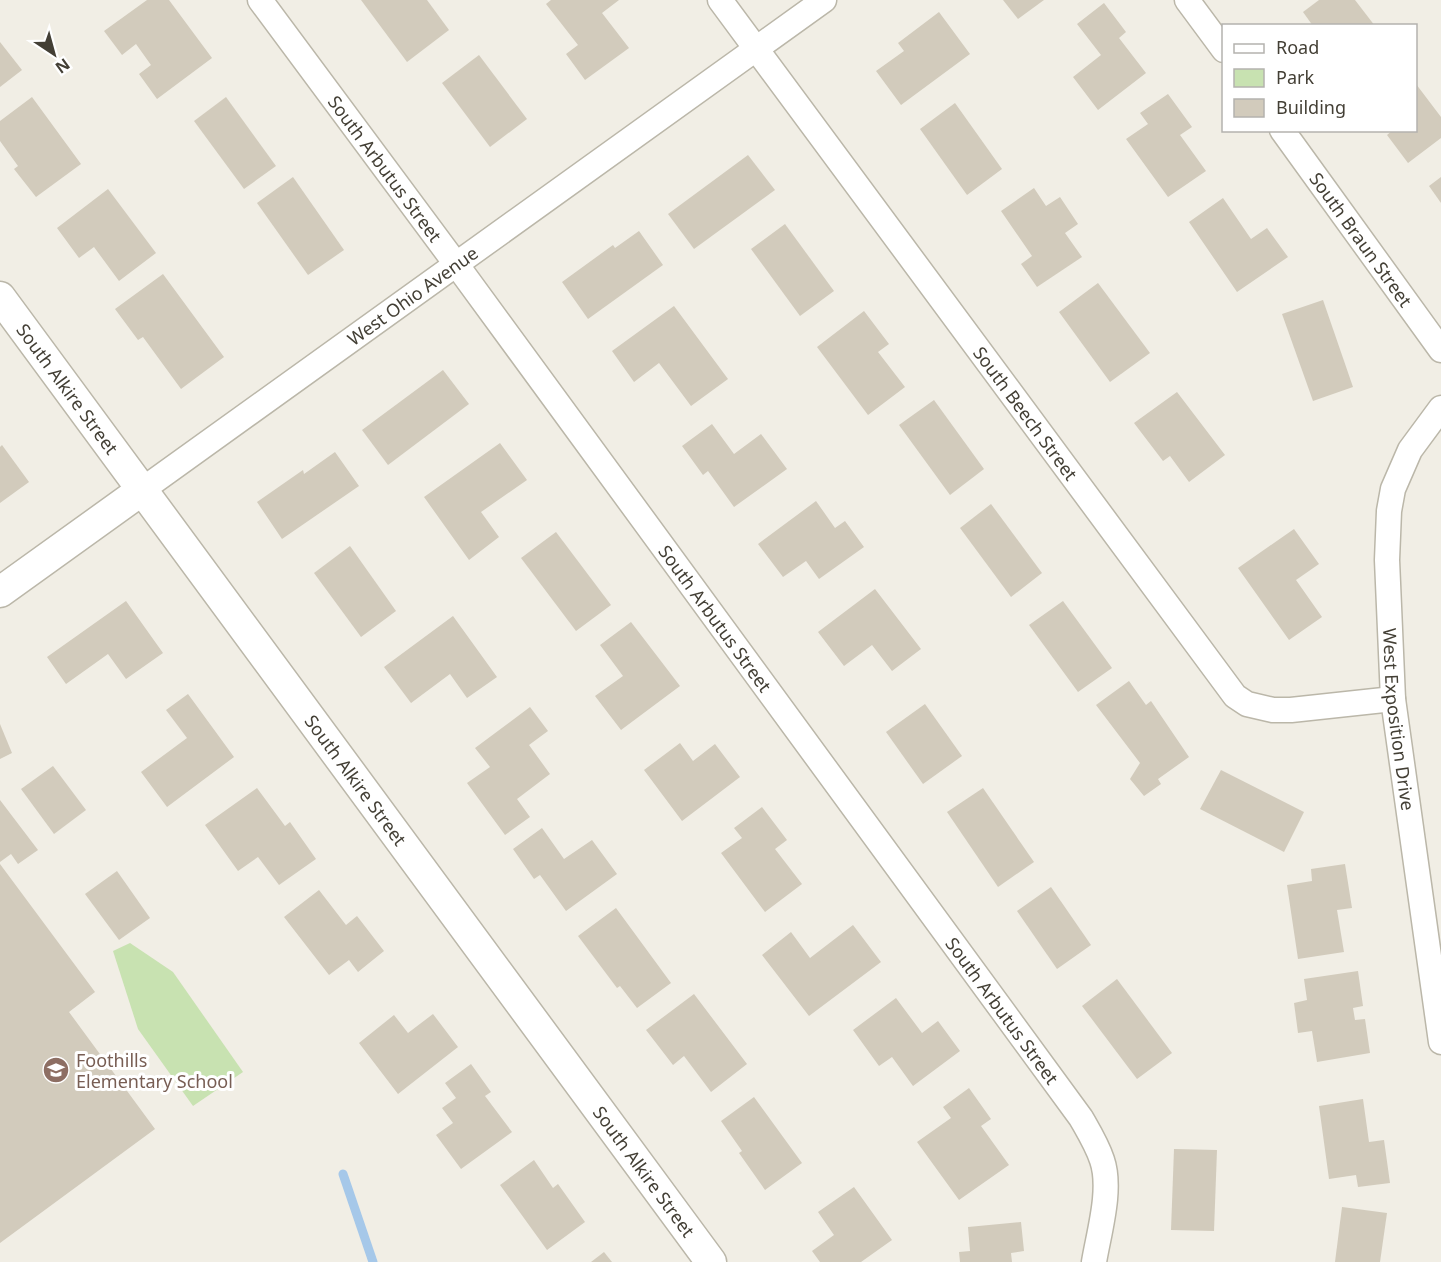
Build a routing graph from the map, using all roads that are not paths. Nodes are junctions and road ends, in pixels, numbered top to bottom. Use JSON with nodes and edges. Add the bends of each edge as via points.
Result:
{"nodes":[{"id":1,"x":260,"y":0,"type":"edge"},
{"id":2,"x":720,"y":0,"type":"edge"},
{"id":3,"x":824,"y":0,"type":"edge"},
{"id":4,"x":1187,"y":0,"type":"edge"},
{"id":5,"x":1222,"y":47,"type":"edge"},
{"id":6,"x":756,"y":49,"type":"junction"},
{"id":7,"x":1283,"y":132,"type":"edge"},
{"id":8,"x":456,"y":264,"type":"junction"},
{"id":9,"x":0,"y":297,"type":"edge"},
{"id":10,"x":1441,"y":350,"type":"edge"},
{"id":11,"x":1441,"y":408,"type":"edge"},
{"id":12,"x":142,"y":490,"type":"junction"},
{"id":13,"x":0,"y":592,"type":"edge"},
{"id":14,"x":1393,"y":699,"type":"junction"},
{"id":15,"x":1441,"y":1042,"type":"edge"},
{"id":16,"x":711,"y":1262,"type":"edge"},
{"id":17,"x":1094,"y":1262,"type":"edge"}],
"edges":[{"from":1,"to":8,"type":"street","name":"South Arbutus Street"},
{"from":2,"to":6,"type":"street","name":"South Beech Street"},
{"from":3,"to":6,"type":"street","name":"West Ohio Avenue"},
{"from":4,"to":5,"type":"street"},
{"from":6,"to":8,"type":"street","name":"West Ohio Avenue"},
{"from":6,"to":14,"type":"street","name":"South Beech Street","via":[[1227,688],[1247,704],[1273,710]]},
{"from":7,"to":10,"type":"street","name":"South Braun Street"},
{"from":8,"to":12,"type":"street","name":"West Ohio Avenue"},
{"from":8,"to":17,"type":"street","name":"South Arbutus Street","via":[[1081,1118],[1095,1142],[1106,1178]]},
{"from":9,"to":12,"type":"street","name":"South Alkire Street"},
{"from":11,"to":14,"type":"street","name":"West Exposition Drive","via":[[1410,450],[1393,489],[1389,511]]},
{"from":12,"to":13,"type":"street","name":"West Ohio Avenue"},
{"from":12,"to":16,"type":"street","name":"South Alkire Street"},
{"from":14,"to":15,"type":"street","name":"West Exposition Drive"}]}
